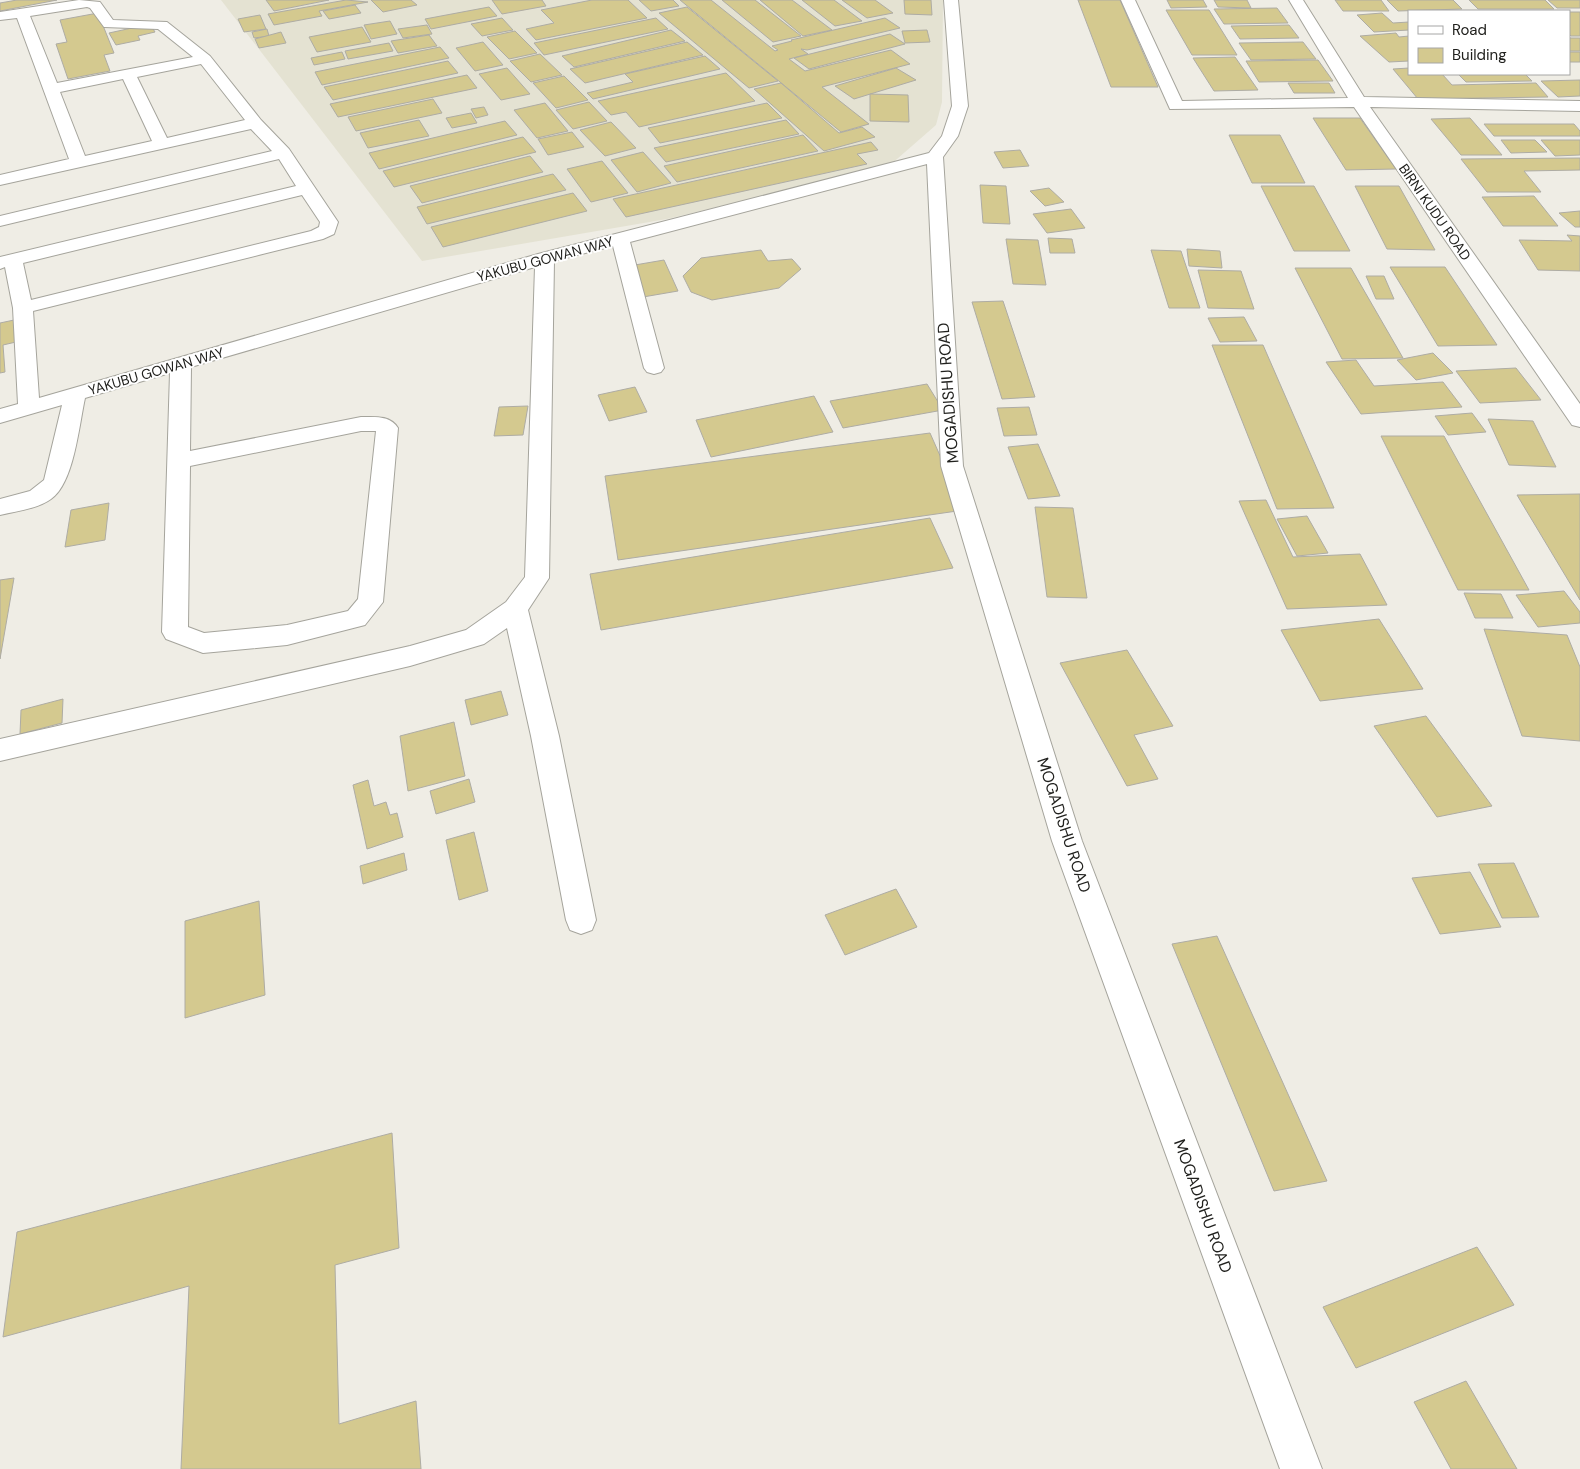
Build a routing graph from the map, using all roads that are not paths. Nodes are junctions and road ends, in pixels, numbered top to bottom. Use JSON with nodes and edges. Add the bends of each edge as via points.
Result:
{"nodes":[{"id":1,"x":951,"y":0,"type":"edge"},
{"id":2,"x":1128,"y":0,"type":"edge"},
{"id":3,"x":1296,"y":0,"type":"edge"},
{"id":4,"x":22,"y":12,"type":"junction"},
{"id":5,"x":0,"y":16,"type":"edge"},
{"id":6,"x":205,"y":59,"type":"junction"},
{"id":7,"x":129,"y":75,"type":"junction"},
{"id":8,"x":51,"y":89,"type":"junction"},
{"id":9,"x":1359,"y":102,"type":"junction"},
{"id":10,"x":1580,"y":106,"type":"edge"},
{"id":11,"x":255,"y":123,"type":"junction"},
{"id":12,"x":162,"y":145,"type":"junction"},
{"id":13,"x":283,"y":153,"type":"junction"},
{"id":14,"x":935,"y":157,"type":"junction"},
{"id":15,"x":79,"y":163,"type":"junction"},
{"id":16,"x":0,"y":180,"type":"edge"},
{"id":17,"x":306,"y":189,"type":"junction"},
{"id":18,"x":0,"y":221,"type":"edge"},
{"id":19,"x":620,"y":239,"type":"junction"},
{"id":20,"x":544,"y":258,"type":"junction"},
{"id":21,"x":7,"y":262,"type":"edge"},
{"id":22,"x":19,"y":288,"type":"junction"},
{"id":23,"x":0,"y":292,"type":"edge"},
{"id":24,"x":24,"y":308,"type":"junction"},
{"id":25,"x":181,"y":364,"type":"junction"},
{"id":26,"x":654,"y":368,"type":"dead end"},
{"id":27,"x":75,"y":394,"type":"junction"},
{"id":28,"x":29,"y":408,"type":"junction"},
{"id":29,"x":0,"y":416,"type":"edge"},
{"id":30,"x":1580,"y":420,"type":"edge"},
{"id":31,"x":178,"y":461,"type":"junction"},
{"id":32,"x":0,"y":507,"type":"edge"},
{"id":33,"x":515,"y":610,"type":"junction"},
{"id":34,"x":0,"y":750,"type":"edge"},
{"id":35,"x":581,"y":920,"type":"dead end"},
{"id":36,"x":1300,"y":1469,"type":"edge"}],
"edges":[{"from":1,"to":14,"type":"street","via":[[960,106],[950,136]]},
{"from":2,"to":9,"type":"street","via":[[1176,106]]},
{"from":3,"to":9,"type":"street","name":"BIRNI KUDU ROAD"},
{"from":4,"to":5,"type":"street"},
{"from":4,"to":6,"type":"street","via":[[75,4],[95,5],[109,24],[162,25]]},
{"from":4,"to":8,"type":"street"},
{"from":6,"to":7,"type":"street"},
{"from":6,"to":11,"type":"street"},
{"from":7,"to":8,"type":"street"},
{"from":7,"to":12,"type":"street"},
{"from":8,"to":15,"type":"street"},
{"from":9,"to":10,"type":"street"},
{"from":9,"to":30,"type":"street","name":"BIRNI KUDU ROAD"},
{"from":11,"to":12,"type":"street"},
{"from":11,"to":13,"type":"street"},
{"from":12,"to":15,"type":"street"},
{"from":13,"to":17,"type":"street"},
{"from":13,"to":18,"type":"street"},
{"from":14,"to":19,"type":"street","name":"YAKUBU GOWAN WAY"},
{"from":14,"to":36,"type":"street","name":"MOGADISHU ROAD","via":[[952,466],[1067,840]]},
{"from":15,"to":16,"type":"street"},
{"from":17,"to":21,"type":"street"},
{"from":17,"to":24,"type":"street","via":[[329,222],[328,230],[317,235]]},
{"from":19,"to":20,"type":"street","name":"YAKUBU GOWAN WAY"},
{"from":19,"to":26,"type":"street"},
{"from":20,"to":25,"type":"street","name":"YAKUBU GOWAN WAY"},
{"from":20,"to":33,"type":"street","via":[[538,578]]},
{"from":21,"to":22,"type":"street"},
{"from":22,"to":23,"type":"street"},
{"from":22,"to":24,"type":"street"},
{"from":24,"to":28,"type":"street"},
{"from":25,"to":27,"type":"street","name":"YAKUBU GOWAN WAY"},
{"from":25,"to":31,"type":"street"},
{"from":27,"to":28,"type":"street","name":"YAKUBU GOWAN WAY"},
{"from":27,"to":32,"type":"street","via":[[55,481],[48,492],[32,500]]},
{"from":28,"to":29,"type":"street","name":"YAKUBU GOWAN WAY"},
{"from":31,"to":31,"type":"street","via":[[175,632],[202,644],[288,635],[356,618],[370,602],[387,428],[380,424],[361,424]]},
{"from":33,"to":34,"type":"street","via":[[475,637],[410,656]]},
{"from":33,"to":35,"type":"street","via":[[545,736]]}]}
